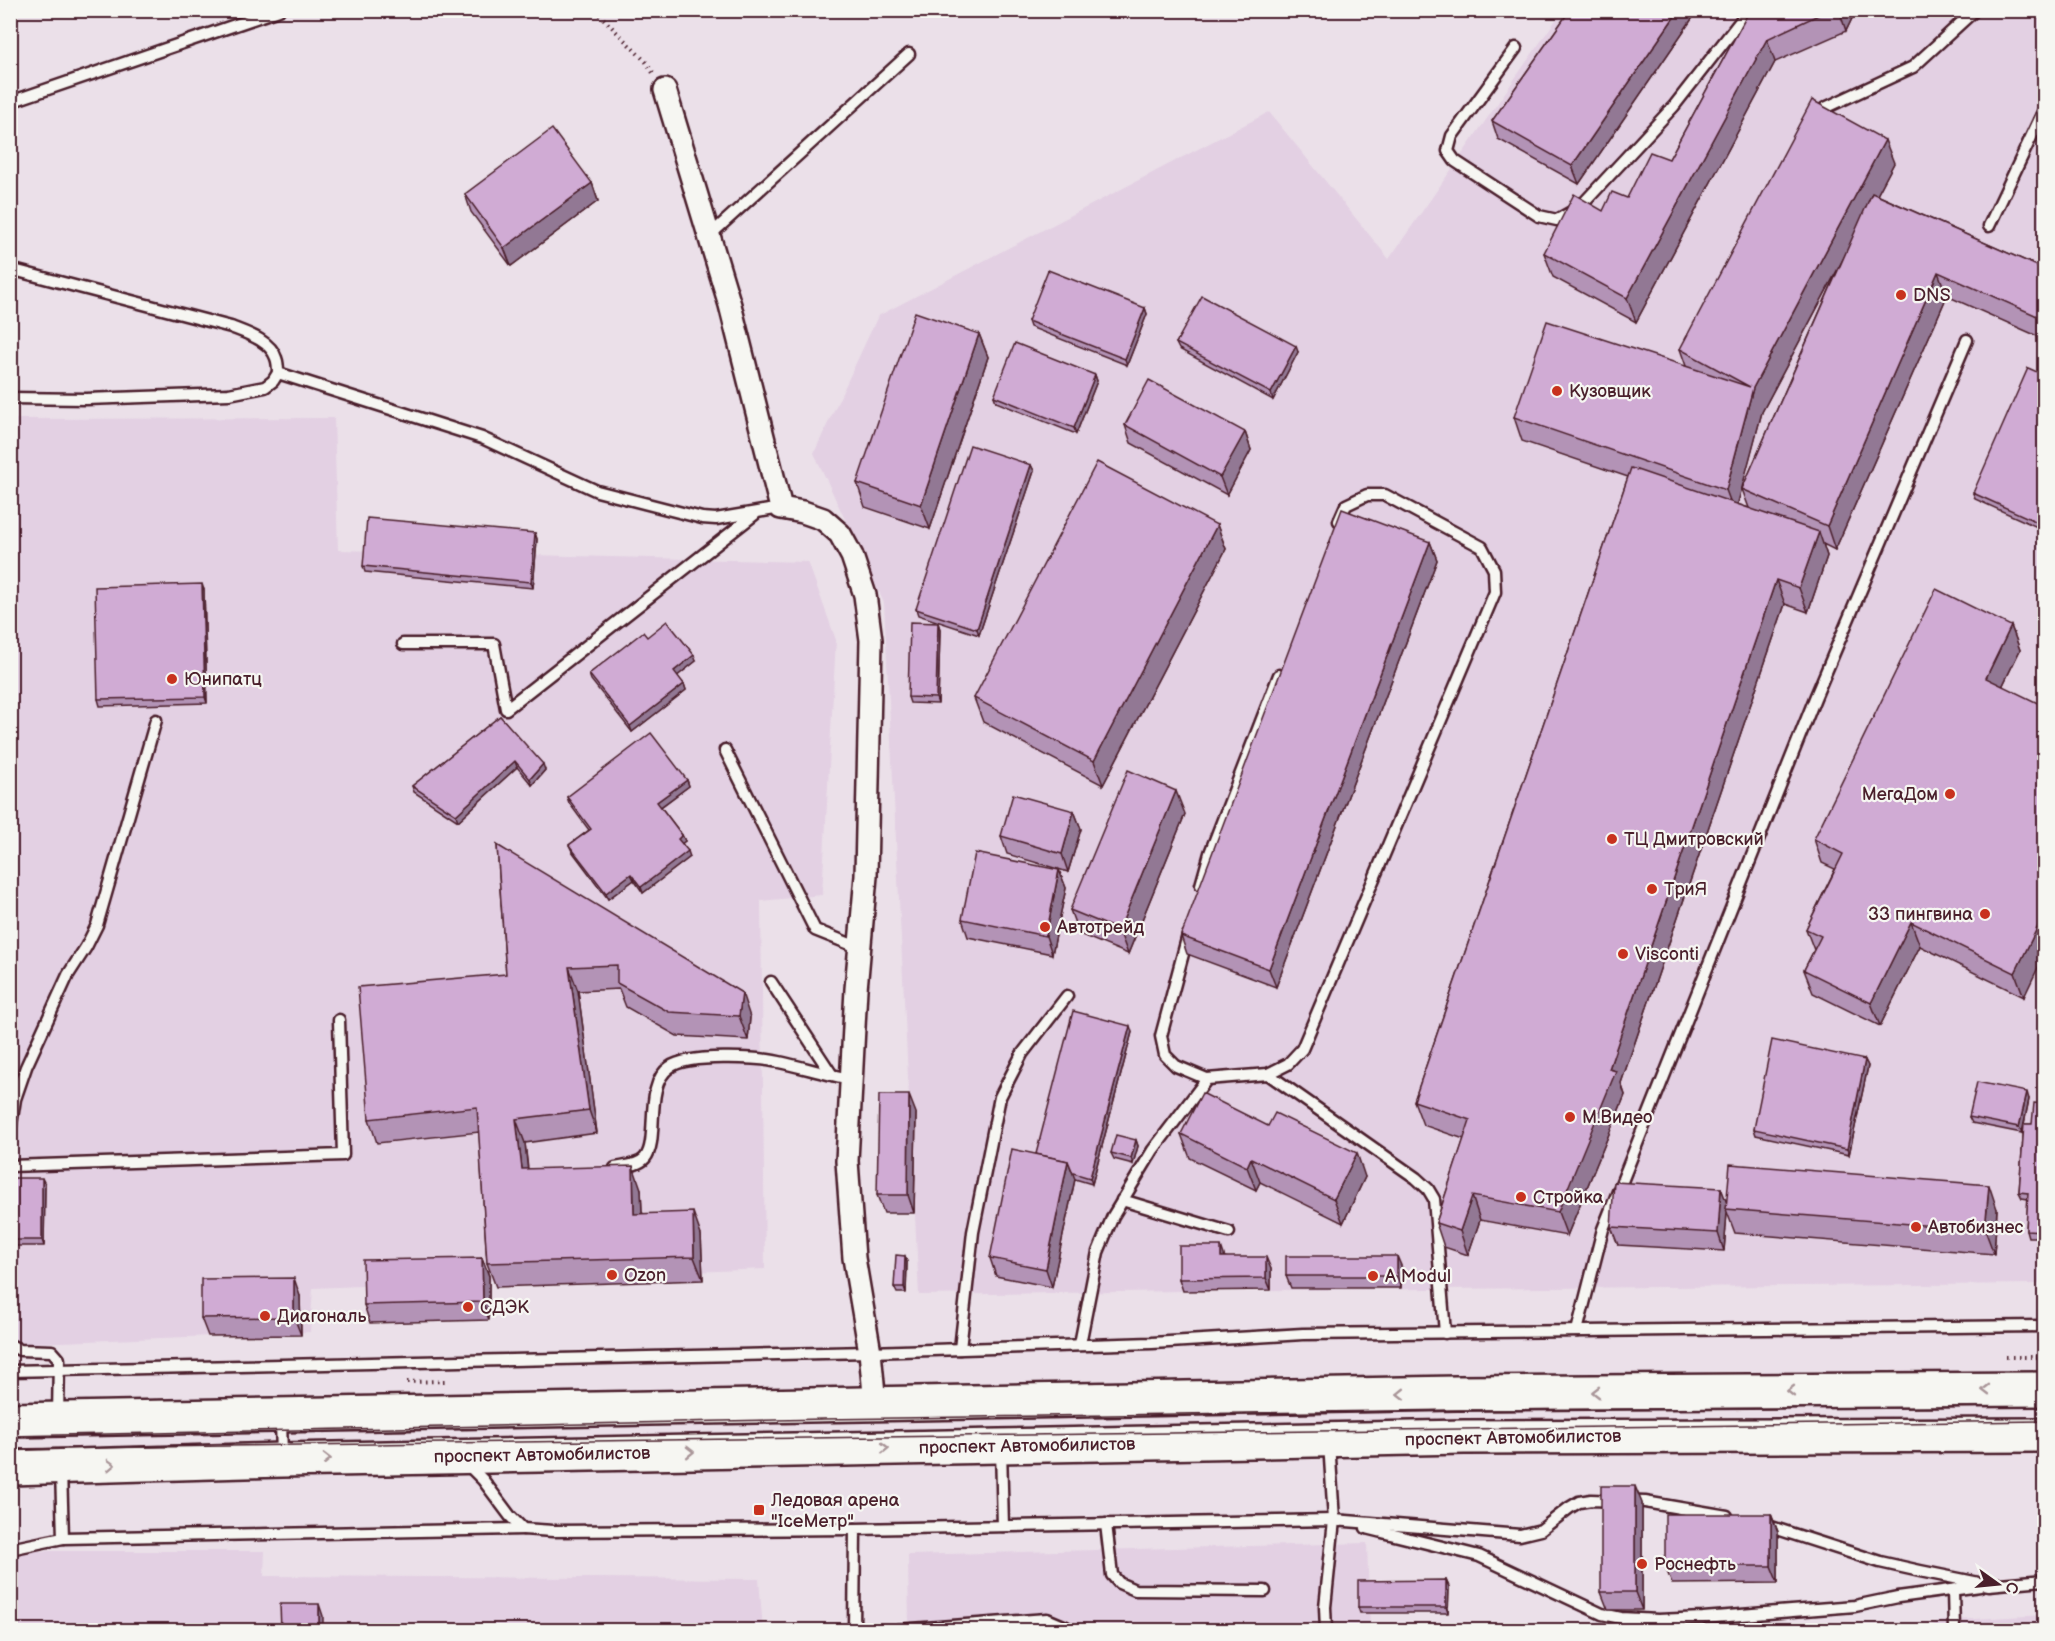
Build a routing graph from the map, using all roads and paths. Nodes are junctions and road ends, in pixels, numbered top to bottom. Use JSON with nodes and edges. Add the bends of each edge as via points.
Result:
{"nodes":[{"id":1,"x":279,"y":10,"type":"edge"},
{"id":2,"x":595,"y":10,"type":"edge"},
{"id":3,"x":1749,"y":10,"type":"edge"},
{"id":4,"x":1975,"y":10,"type":"edge"},
{"id":5,"x":1516,"y":48,"type":"dead end"},
{"id":6,"x":909,"y":54,"type":"dead end"},
{"id":7,"x":664,"y":90,"type":"joint"},
{"id":8,"x":10,"y":102,"type":"edge"},
{"id":9,"x":2044,"y":110,"type":"edge"},
{"id":10,"x":1808,"y":126,"type":"edge"},
{"id":11,"x":1989,"y":226,"type":"dead end"},
{"id":12,"x":709,"y":236,"type":"junction"},
{"id":13,"x":10,"y":269,"type":"edge"},
{"id":14,"x":1967,"y":340,"type":"dead end"},
{"id":15,"x":278,"y":373,"type":"junction"},
{"id":16,"x":10,"y":398,"type":"edge"},
{"id":17,"x":781,"y":508,"type":"junction"},
{"id":18,"x":757,"y":512,"type":"junction"},
{"id":19,"x":1337,"y":527,"type":"edge"},
{"id":20,"x":403,"y":644,"type":"dead end"},
{"id":21,"x":1282,"y":668,"type":"edge"},
{"id":22,"x":156,"y":720,"type":"dead end"},
{"id":23,"x":725,"y":750,"type":"dead end"},
{"id":24,"x":1197,"y":899,"type":"edge"},
{"id":25,"x":1191,"y":922,"type":"edge"},
{"id":26,"x":860,"y":948,"type":"junction"},
{"id":27,"x":771,"y":982,"type":"dead end"},
{"id":28,"x":1067,"y":996,"type":"dead end"},
{"id":29,"x":339,"y":1020,"type":"dead end"},
{"id":30,"x":1268,"y":1074,"type":"junction"},
{"id":31,"x":842,"y":1077,"type":"junction"},
{"id":32,"x":1207,"y":1079,"type":"junction"},
{"id":33,"x":10,"y":1131,"type":"edge"},
{"id":34,"x":10,"y":1166,"type":"edge"},
{"id":35,"x":605,"y":1170,"type":"edge"},
{"id":36,"x":1122,"y":1200,"type":"junction"},
{"id":37,"x":1228,"y":1232,"type":"dead end"},
{"id":38,"x":2044,"y":1326,"type":"edge"},
{"id":39,"x":1577,"y":1331,"type":"junction"},
{"id":40,"x":1446,"y":1333,"type":"junction"},
{"id":41,"x":1080,"y":1344,"type":"junction"},
{"id":42,"x":10,"y":1345,"type":"edge"},
{"id":43,"x":960,"y":1349,"type":"junction"},
{"id":44,"x":870,"y":1352,"type":"junction"},
{"id":45,"x":2006,"y":1357,"type":"dead end"},
{"id":46,"x":2044,"y":1358,"type":"edge"},
{"id":47,"x":60,"y":1370,"type":"junction"},
{"id":48,"x":10,"y":1371,"type":"edge"},
{"id":49,"x":448,"y":1381,"type":"dead end"},
{"id":50,"x":401,"y":1382,"type":"dead end"},
{"id":51,"x":2044,"y":1389,"type":"edge"},
{"id":52,"x":875,"y":1404,"type":"junction"},
{"id":53,"x":281,"y":1415,"type":"junction"},
{"id":54,"x":58,"y":1419,"type":"junction"},
{"id":55,"x":10,"y":1420,"type":"edge"},
{"id":56,"x":2044,"y":1435,"type":"edge"},
{"id":57,"x":1329,"y":1441,"type":"junction"},
{"id":58,"x":1000,"y":1446,"type":"junction"},
{"id":59,"x":459,"y":1457,"type":"junction"},
{"id":60,"x":282,"y":1460,"type":"junction"},
{"id":61,"x":61,"y":1467,"type":"junction"},
{"id":62,"x":10,"y":1468,"type":"edge"},
{"id":63,"x":1334,"y":1520,"type":"junction"},
{"id":64,"x":1106,"y":1524,"type":"junction"},
{"id":65,"x":1003,"y":1526,"type":"junction"},
{"id":66,"x":523,"y":1529,"type":"junction"},
{"id":67,"x":855,"y":1529,"type":"junction"},
{"id":68,"x":63,"y":1538,"type":"junction"},
{"id":69,"x":10,"y":1549,"type":"edge"},
{"id":70,"x":2044,"y":1580,"type":"edge"},
{"id":71,"x":1989,"y":1585,"type":"junction"},
{"id":72,"x":1953,"y":1590,"type":"junction"},
{"id":73,"x":1265,"y":1591,"type":"dead end"},
{"id":74,"x":854,"y":1630,"type":"edge"},
{"id":75,"x":898,"y":1630,"type":"edge"},
{"id":76,"x":1067,"y":1630,"type":"edge"},
{"id":77,"x":1326,"y":1630,"type":"edge"},
{"id":78,"x":1954,"y":1630,"type":"edge"}],
"edges":[{"from":1,"to":8,"type":"lane"},
{"from":2,"to":7,"type":"path","via":[[646,62]]},
{"from":3,"to":5,"type":"lane","via":[[1674,106],[1580,207],[1557,220],[1539,216],[1455,161],[1448,151],[1452,136]]},
{"from":4,"to":10,"type":"lane","via":[[1913,67],[1825,108]]},
{"from":6,"to":12,"type":"lane"},
{"from":7,"to":12,"type":"street"},
{"from":9,"to":11,"type":"lane"},
{"from":12,"to":17,"type":"street"},
{"from":13,"to":15,"type":"lane","via":[[251,334],[272,351]]},
{"from":14,"to":39,"type":"lane","via":[[1815,698],[1607,1218]]},
{"from":15,"to":16,"type":"lane","via":[[265,387],[229,394]]},
{"from":15,"to":18,"type":"lane","via":[[482,438],[597,490],[702,518]]},
{"from":17,"to":18,"type":"lane"},
{"from":17,"to":26,"type":"street","via":[[823,519],[840,534],[866,595],[871,640],[866,876]]},
{"from":18,"to":20,"type":"lane","via":[[506,709],[494,644]]},
{"from":19,"to":30,"type":"lane","via":[[1346,505],[1367,495],[1385,495],[1482,547],[1494,570],[1495,592],[1302,1049],[1288,1064]]},
{"from":21,"to":24,"type":"lane","via":[[1210,853]]},
{"from":22,"to":33,"type":"lane","via":[[97,925],[68,975],[26,1067]]},
{"from":23,"to":26,"type":"lane","via":[[815,930]]},
{"from":25,"to":32,"type":"lane","via":[[1161,1036],[1165,1055],[1176,1066]]},
{"from":26,"to":31,"type":"street"},
{"from":27,"to":31,"type":"lane"},
{"from":28,"to":43,"type":"lane","via":[[1022,1054],[1000,1097],[973,1232]]},
{"from":29,"to":34,"type":"lane","via":[[343,1155]]},
{"from":30,"to":32,"type":"lane"},
{"from":30,"to":40,"type":"lane","via":[[1428,1189],[1434,1199]]},
{"from":31,"to":35,"type":"lane","via":[[777,1061],[693,1059],[670,1066],[659,1079],[649,1151],[644,1160]]},
{"from":31,"to":44,"type":"street","via":[[854,1258]]},
{"from":32,"to":36,"type":"lane","via":[[1153,1150]]},
{"from":36,"to":37,"type":"lane"},
{"from":36,"to":41,"type":"lane","via":[[1098,1252]]},
{"from":38,"to":39,"type":"lane"},
{"from":39,"to":40,"type":"lane"},
{"from":40,"to":41,"type":"lane","via":[[1303,1334]]},
{"from":41,"to":43,"type":"lane"},
{"from":42,"to":47,"type":"lane","via":[[20,1350],[52,1352],[59,1359]]},
{"from":43,"to":44,"type":"lane"},
{"from":44,"to":47,"type":"lane"},
{"from":44,"to":52,"type":"street"},
{"from":45,"to":46,"type":"path"},
{"from":47,"to":48,"type":"lane"},
{"from":47,"to":54,"type":"lane"},
{"from":49,"to":50,"type":"path"},
{"from":51,"to":52,"type":"main road","one_way":true,"via":[[1469,1393]]},
{"from":52,"to":53,"type":"main road"},
{"from":53,"to":54,"type":"main road"},
{"from":53,"to":60,"type":"lane"},
{"from":54,"to":55,"type":"main road"},
{"from":56,"to":57,"type":"main road","name":"проспект Автомобилистов"},
{"from":57,"to":58,"type":"main road","name":"проспект Автомобилистов"},
{"from":57,"to":63,"type":"lane"},
{"from":59,"to":58,"type":"main road","name":"проспект Автомобилистов","one_way":true},
{"from":58,"to":65,"type":"lane"},
{"from":60,"to":59,"type":"main road","name":"проспект Автомобилистов","one_way":true},
{"from":59,"to":66,"type":"lane"},
{"from":61,"to":60,"type":"main road","name":"проспект Автомобилистов","one_way":true},
{"from":61,"to":62,"type":"main road","name":"проспект Автомобилистов"},
{"from":61,"to":68,"type":"lane"},
{"from":63,"to":64,"type":"lane"},
{"from":63,"to":71,"type":"lane","via":[[1520,1535],[1541,1530],[1579,1502],[1646,1502],[1748,1520],[1880,1562]]},
{"from":63,"to":72,"type":"lane","via":[[1479,1556],[1602,1614],[1621,1618],[1703,1618],[1855,1606]]},
{"from":63,"to":77,"type":"lane"},
{"from":64,"to":65,"type":"lane"},
{"from":64,"to":73,"type":"lane","via":[[1112,1575],[1135,1590]]},
{"from":65,"to":67,"type":"lane"},
{"from":66,"to":67,"type":"lane"},
{"from":66,"to":68,"type":"lane"},
{"from":67,"to":74,"type":"lane"},
{"from":68,"to":69,"type":"lane"},
{"from":70,"to":71,"type":"lane"},
{"from":71,"to":72,"type":"lane"},
{"from":72,"to":78,"type":"lane"},
{"from":75,"to":76,"type":"lane","via":[[1047,1619]]}]}
